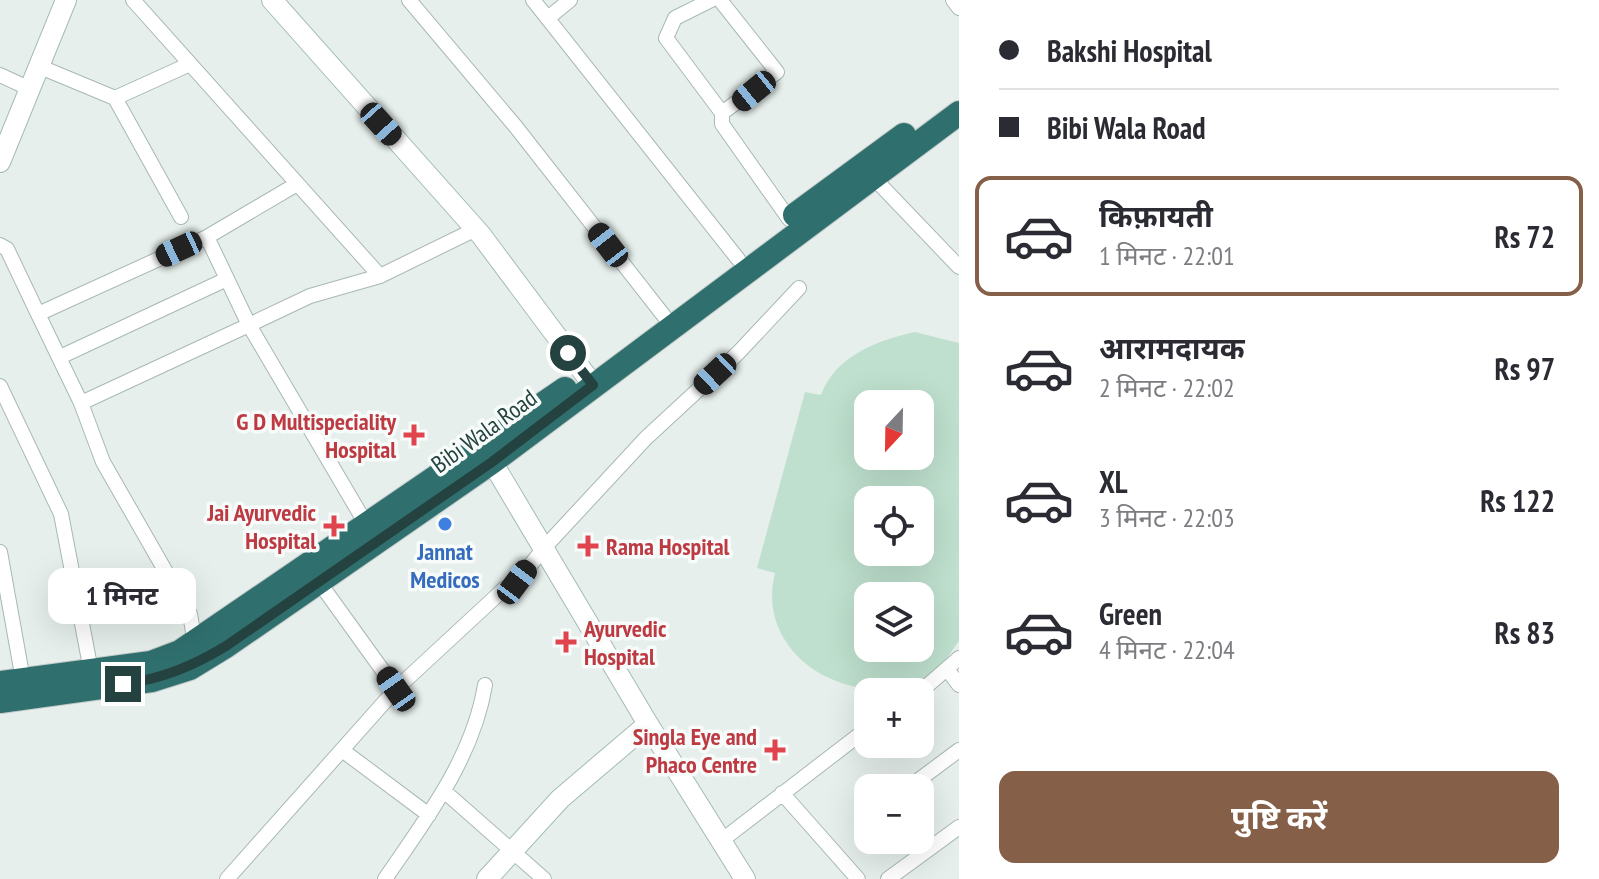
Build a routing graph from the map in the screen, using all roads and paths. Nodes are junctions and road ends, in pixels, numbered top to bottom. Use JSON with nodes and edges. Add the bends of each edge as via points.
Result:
{"nodes":[{"id":1,"x":66,"y":0,"type":"edge"},
{"id":2,"x":133,"y":0,"type":"edge"},
{"id":3,"x":272,"y":0,"type":"edge"},
{"id":4,"x":409,"y":0,"type":"edge"},
{"id":5,"x":533,"y":0,"type":"edge"},
{"id":6,"x":570,"y":0,"type":"edge"},
{"id":7,"x":711,"y":0,"type":"edge"},
{"id":8,"x":720,"y":0,"type":"edge"},
{"id":9,"x":953,"y":0,"type":"edge"},
{"id":10,"x":959,"y":8,"type":"edge"},
{"id":11,"x":548,"y":18,"type":"junction"},
{"id":12,"x":190,"y":64,"type":"junction"},
{"id":13,"x":38,"y":66,"type":"junction"},
{"id":14,"x":0,"y":75,"type":"edge"},
{"id":15,"x":28,"y":88,"type":"junction"},
{"id":16,"x":115,"y":98,"type":"junction"},
{"id":17,"x":959,"y":98,"type":"edge"},
{"id":18,"x":722,"y":113,"type":"junction"},
{"id":19,"x":959,"y":113,"type":"edge"},
{"id":20,"x":0,"y":162,"type":"edge"},
{"id":21,"x":867,"y":170,"type":"junction"},
{"id":22,"x":297,"y":184,"type":"junction"},
{"id":23,"x":181,"y":217,"type":"dead end"},
{"id":24,"x":789,"y":219,"type":"junction"},
{"id":25,"x":476,"y":229,"type":"junction"},
{"id":26,"x":207,"y":237,"type":"junction"},
{"id":27,"x":2,"y":249,"type":"edge"},
{"id":28,"x":738,"y":259,"type":"junction"},
{"id":29,"x":959,"y":267,"type":"edge"},
{"id":30,"x":380,"y":276,"type":"junction"},
{"id":31,"x":227,"y":279,"type":"junction"},
{"id":32,"x":799,"y":288,"type":"dead end"},
{"id":33,"x":38,"y":314,"type":"junction"},
{"id":34,"x":664,"y":316,"type":"junction"},
{"id":35,"x":249,"y":325,"type":"junction"},
{"id":36,"x":60,"y":357,"type":"junction"},
{"id":37,"x":590,"y":381,"type":"junction"},
{"id":38,"x":0,"y":386,"type":"edge"},
{"id":39,"x":81,"y":403,"type":"junction"},
{"id":40,"x":487,"y":453,"type":"junction"},
{"id":41,"x":366,"y":524,"type":"junction"},
{"id":42,"x":543,"y":549,"type":"junction"},
{"id":43,"x":0,"y":552,"type":"edge"},
{"id":44,"x":319,"y":582,"type":"junction"},
{"id":45,"x":195,"y":644,"type":"junction"},
{"id":46,"x":959,"y":658,"type":"edge"},
{"id":47,"x":947,"y":669,"type":"junction"},
{"id":48,"x":93,"y":680,"type":"junction"},
{"id":49,"x":934,"y":680,"type":"edge"},
{"id":50,"x":11,"y":682,"type":"edge"},
{"id":51,"x":485,"y":685,"type":"dead end"},
{"id":52,"x":959,"y":685,"type":"edge"},
{"id":53,"x":396,"y":689,"type":"junction"},
{"id":54,"x":0,"y":701,"type":"edge"},
{"id":55,"x":648,"y":724,"type":"junction"},
{"id":56,"x":854,"y":739,"type":"edge"},
{"id":57,"x":342,"y":750,"type":"junction"},
{"id":58,"x":959,"y":750,"type":"edge"},
{"id":59,"x":927,"y":774,"type":"edge"},
{"id":60,"x":444,"y":791,"type":"junction"},
{"id":61,"x":782,"y":793,"type":"junction"},
{"id":62,"x":429,"y":815,"type":"junction"},
{"id":63,"x":959,"y":827,"type":"edge"},
{"id":64,"x":721,"y":841,"type":"junction"},
{"id":65,"x":514,"y":852,"type":"junction"},
{"id":66,"x":227,"y":879,"type":"edge"},
{"id":67,"x":385,"y":879,"type":"edge"},
{"id":68,"x":487,"y":879,"type":"edge"},
{"id":69,"x":544,"y":879,"type":"edge"},
{"id":70,"x":745,"y":879,"type":"edge"},
{"id":71,"x":858,"y":879,"type":"edge"},
{"id":72,"x":888,"y":879,"type":"edge"}],
"edges":[{"from":1,"to":13,"type":"street"},
{"from":2,"to":12,"type":"street"},
{"from":3,"to":25,"type":"street"},
{"from":4,"to":34,"type":"street"},
{"from":5,"to":11,"type":"street"},
{"from":6,"to":11,"type":"street"},
{"from":7,"to":18,"type":"street","via":[[675,18],[666,38]]},
{"from":8,"to":18,"type":"street","via":[[777,72]]},
{"from":9,"to":10,"type":"street"},
{"from":11,"to":28,"type":"street"},
{"from":12,"to":16,"type":"street"},
{"from":12,"to":22,"type":"street"},
{"from":13,"to":15,"type":"street"},
{"from":13,"to":16,"type":"street"},
{"from":14,"to":15,"type":"street"},
{"from":15,"to":20,"type":"street"},
{"from":16,"to":23,"type":"street"},
{"from":17,"to":21,"type":"highway"},
{"from":18,"to":24,"type":"street","via":[[727,135]]},
{"from":19,"to":21,"type":"highway","name":"Bibi Wala Road"},
{"from":21,"to":24,"type":"highway"},
{"from":21,"to":29,"type":"street"},
{"from":21,"to":37,"type":"highway","name":"Bibi Wala Road"},
{"from":22,"to":26,"type":"street"},
{"from":22,"to":30,"type":"street"},
{"from":24,"to":28,"type":"highway"},
{"from":25,"to":30,"type":"street"},
{"from":25,"to":37,"type":"street"},
{"from":26,"to":31,"type":"street"},
{"from":26,"to":33,"type":"street"},
{"from":27,"to":33,"type":"street"},
{"from":28,"to":34,"type":"highway"},
{"from":30,"to":35,"type":"street","via":[[310,296]]},
{"from":31,"to":35,"type":"street"},
{"from":31,"to":36,"type":"street"},
{"from":32,"to":42,"type":"street","via":[[646,438]]},
{"from":33,"to":36,"type":"street"},
{"from":34,"to":37,"type":"highway"},
{"from":35,"to":39,"type":"street"},
{"from":35,"to":41,"type":"street"},
{"from":36,"to":39,"type":"street"},
{"from":37,"to":40,"type":"highway","name":"Bibi Wala Road"},
{"from":38,"to":48,"type":"street","via":[[61,514]]},
{"from":39,"to":45,"type":"street","via":[[103,462],[190,614]]},
{"from":40,"to":41,"type":"highway"},
{"from":40,"to":42,"type":"street"},
{"from":40,"to":44,"type":"highway","name":"Bibi Wala Road"},
{"from":41,"to":45,"type":"highway"},
{"from":42,"to":53,"type":"street","via":[[517,582]]},
{"from":42,"to":55,"type":"street"},
{"from":43,"to":50,"type":"street"},
{"from":44,"to":48,"type":"highway","name":"Bibi Wala Road","via":[[190,668],[152,680]]},
{"from":44,"to":53,"type":"street"},
{"from":45,"to":48,"type":"highway"},
{"from":46,"to":47,"type":"street"},
{"from":47,"to":49,"type":"street"},
{"from":47,"to":52,"type":"street"},
{"from":48,"to":50,"type":"highway"},
{"from":48,"to":54,"type":"highway","name":"Bibi Wala Road"},
{"from":51,"to":60,"type":"street","via":[[466,749]]},
{"from":53,"to":57,"type":"street"},
{"from":55,"to":64,"type":"street"},
{"from":55,"to":65,"type":"street","via":[[560,799]]},
{"from":56,"to":61,"type":"street"},
{"from":57,"to":62,"type":"street"},
{"from":57,"to":66,"type":"street"},
{"from":58,"to":59,"type":"street"},
{"from":60,"to":62,"type":"street"},
{"from":60,"to":65,"type":"street"},
{"from":61,"to":64,"type":"street"},
{"from":61,"to":71,"type":"street"},
{"from":62,"to":67,"type":"street"},
{"from":63,"to":72,"type":"street"},
{"from":64,"to":70,"type":"street"},
{"from":65,"to":68,"type":"street"},
{"from":65,"to":69,"type":"street"}]}
